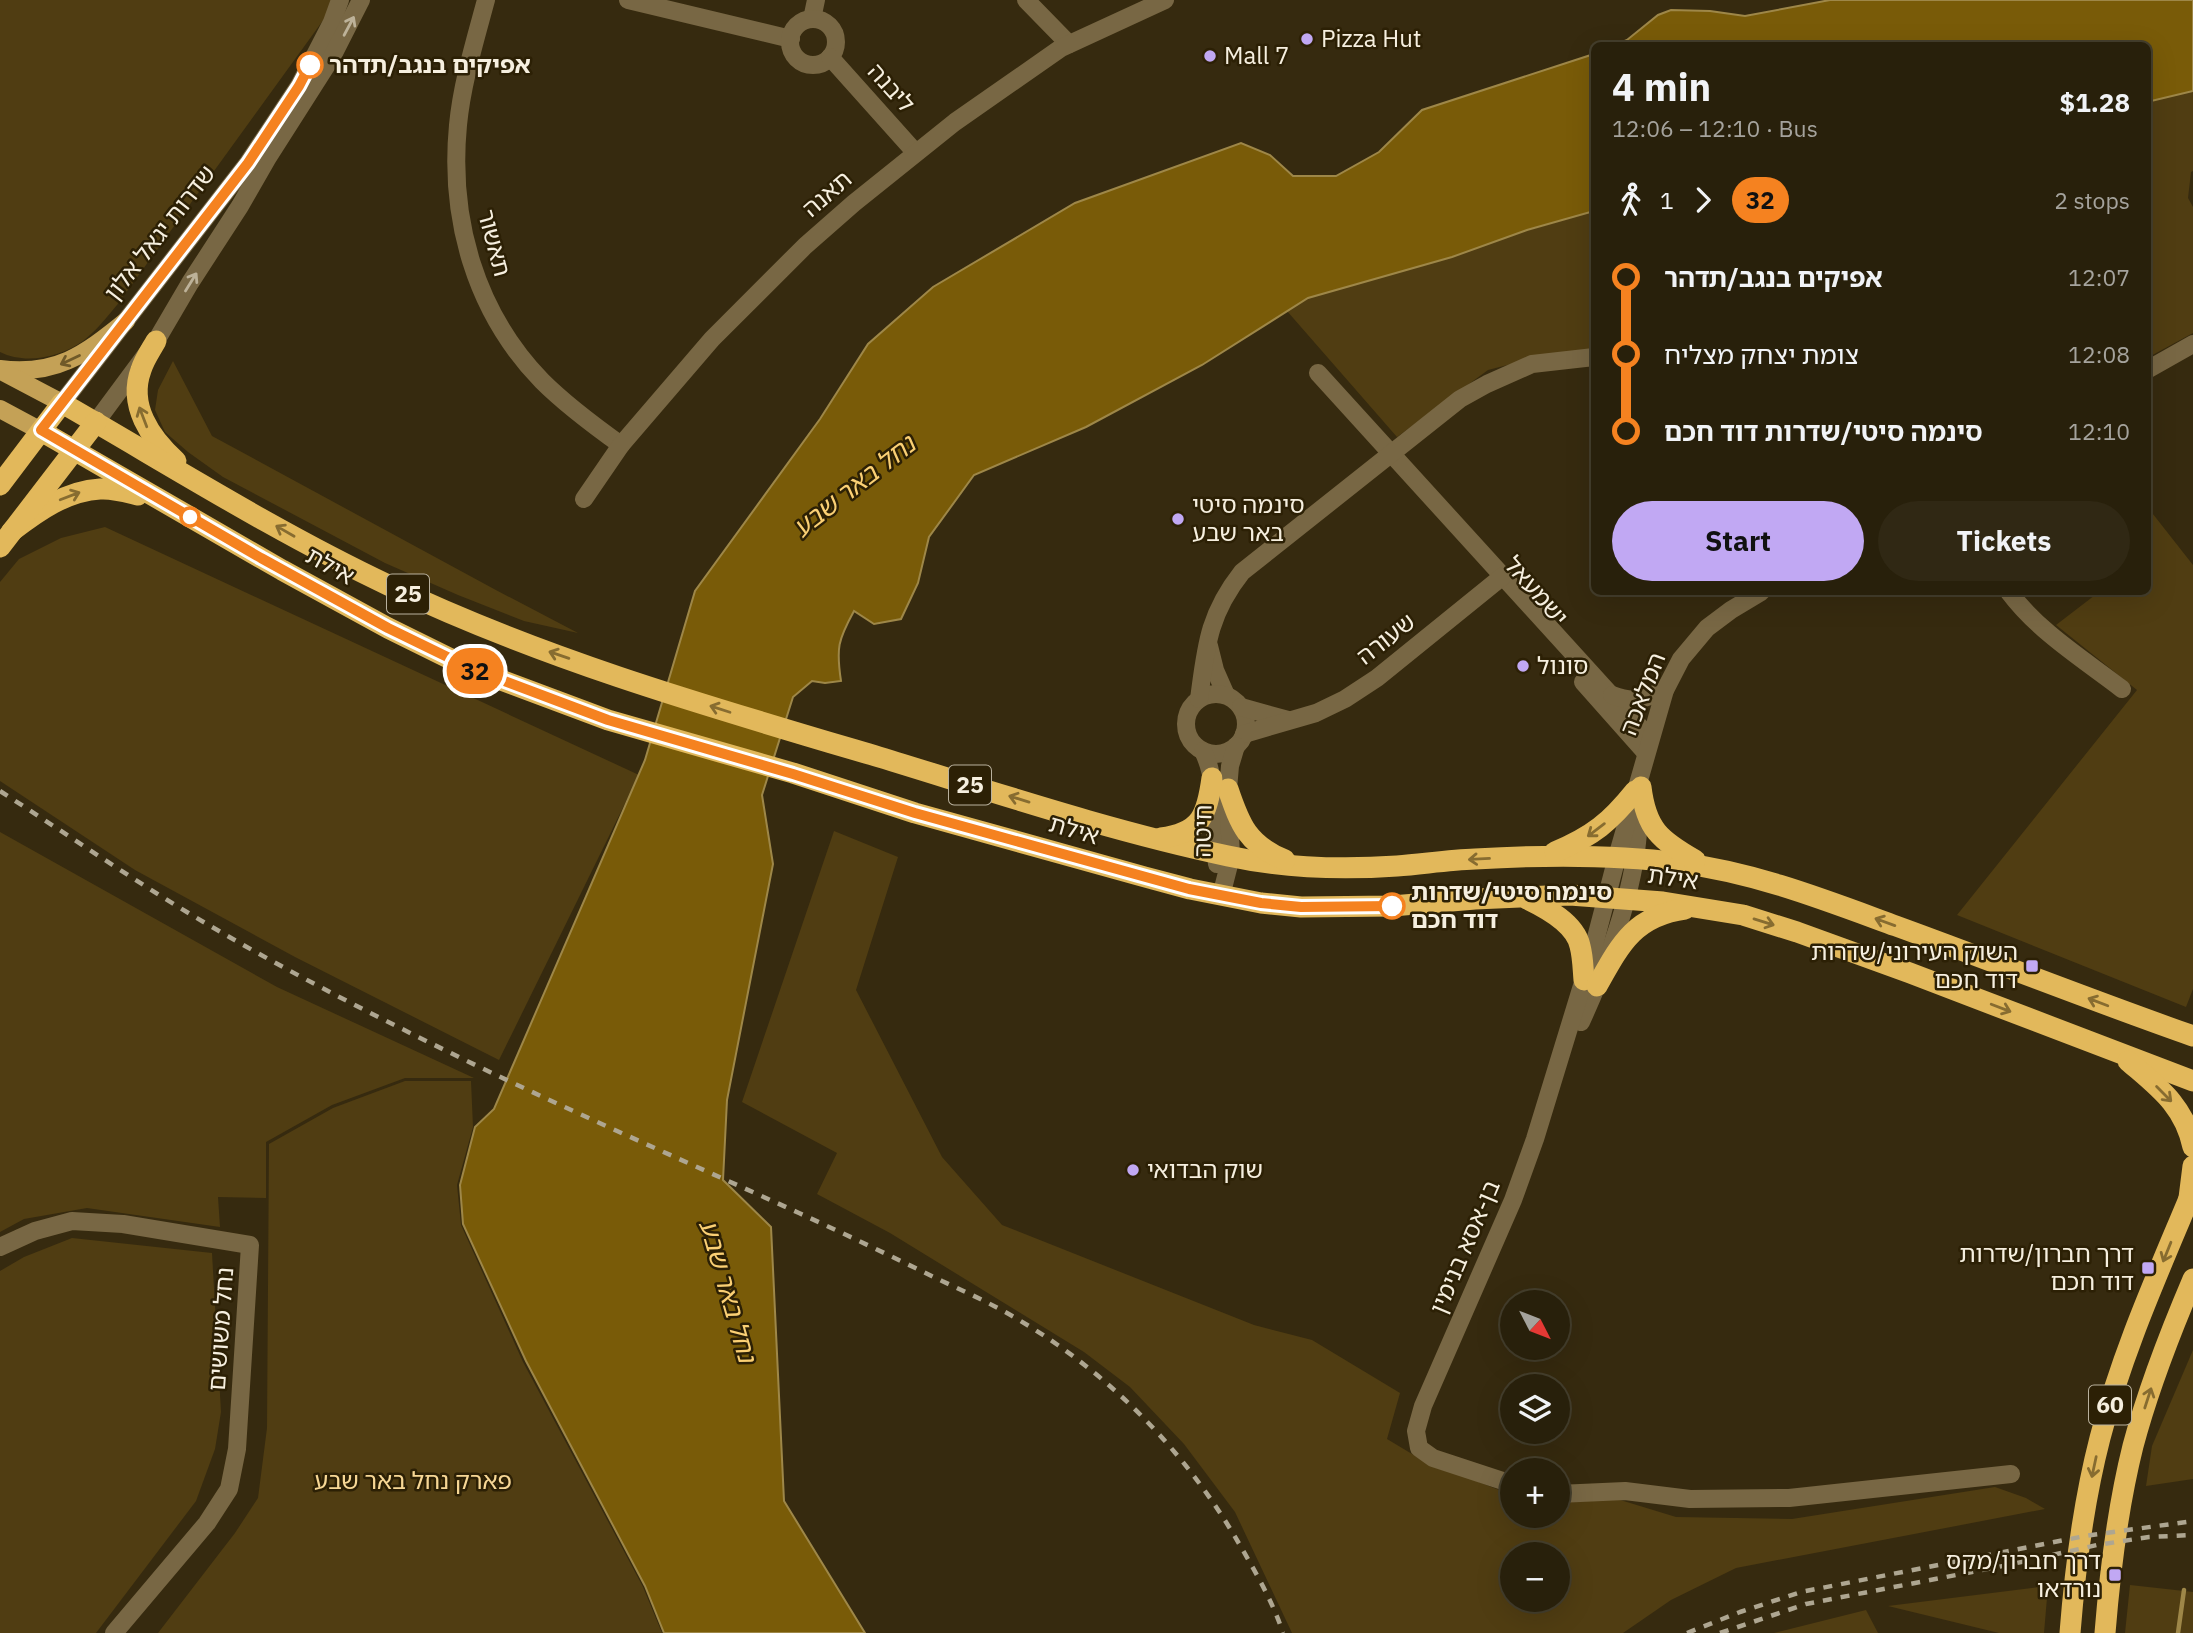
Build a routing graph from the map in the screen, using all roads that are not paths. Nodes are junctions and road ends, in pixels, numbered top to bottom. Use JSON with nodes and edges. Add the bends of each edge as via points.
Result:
{"nodes":[{"id":1,"x":340,"y":0,"type":"edge"},
{"id":2,"x":362,"y":0,"type":"edge"},
{"id":3,"x":486,"y":0,"type":"edge"},
{"id":4,"x":628,"y":0,"type":"edge"},
{"id":5,"x":816,"y":0,"type":"edge"},
{"id":6,"x":1026,"y":0,"type":"edge"},
{"id":7,"x":1165,"y":0,"type":"edge"},
{"id":8,"x":1130,"y":7,"type":"edge"},
{"id":9,"x":812,"y":19,"type":"junction"},
{"id":10,"x":791,"y":39,"type":"junction"},
{"id":11,"x":1069,"y":44,"type":"junction"},
{"id":12,"x":830,"y":57,"type":"junction"},
{"id":13,"x":915,"y":152,"type":"junction"},
{"id":14,"x":126,"y":321,"type":"junction"},
{"id":15,"x":156,"y":341,"type":"junction"},
{"id":16,"x":2193,"y":344,"type":"edge"},
{"id":17,"x":1591,"y":357,"type":"edge"},
{"id":18,"x":2151,"y":368,"type":"edge"},
{"id":19,"x":0,"y":370,"type":"edge"},
{"id":20,"x":1318,"y":373,"type":"dead end"},
{"id":21,"x":62,"y":403,"type":"junction"},
{"id":22,"x":0,"y":409,"type":"edge"},
{"id":23,"x":96,"y":422,"type":"junction"},
{"id":24,"x":41,"y":430,"type":"junction"},
{"id":25,"x":621,"y":445,"type":"junction"},
{"id":26,"x":74,"y":450,"type":"junction"},
{"id":27,"x":1391,"y":453,"type":"junction"},
{"id":28,"x":0,"y":485,"type":"edge"},
{"id":29,"x":204,"y":485,"type":"junction"},
{"id":30,"x":584,"y":499,"type":"dead end"},
{"id":31,"x":160,"y":500,"type":"junction"},
{"id":32,"x":6,"y":539,"type":"edge"},
{"id":33,"x":1499,"y":579,"type":"junction"},
{"id":34,"x":1756,"y":595,"type":"edge"},
{"id":35,"x":2011,"y":595,"type":"edge"},
{"id":36,"x":1210,"y":629,"type":"junction"},
{"id":37,"x":2122,"y":689,"type":"dead end"},
{"id":38,"x":1665,"y":690,"type":"junction"},
{"id":39,"x":1611,"y":694,"type":"junction"},
{"id":40,"x":1226,"y":695,"type":"junction"},
{"id":41,"x":1199,"y":699,"type":"junction"},
{"id":42,"x":1241,"y":707,"type":"junction"},
{"id":43,"x":1288,"y":720,"type":"junction"},
{"id":44,"x":1240,"y":740,"type":"junction"},
{"id":45,"x":1203,"y":751,"type":"junction"},
{"id":46,"x":1643,"y":767,"type":"junction"},
{"id":47,"x":1220,"y":784,"type":"junction"},
{"id":48,"x":1156,"y":839,"type":"junction"},
{"id":49,"x":1223,"y":855,"type":"junction"},
{"id":50,"x":1547,"y":856,"type":"junction"},
{"id":51,"x":1626,"y":858,"type":"junction"},
{"id":52,"x":1303,"y":867,"type":"junction"},
{"id":53,"x":1706,"y":867,"type":"junction"},
{"id":54,"x":1221,"y":896,"type":"junction"},
{"id":55,"x":1522,"y":897,"type":"junction"},
{"id":56,"x":1616,"y":897,"type":"junction"},
{"id":57,"x":1698,"y":907,"type":"junction"},
{"id":58,"x":1591,"y":983,"type":"junction"},
{"id":59,"x":2162,"y":1025,"type":"junction"},
{"id":60,"x":2193,"y":1030,"type":"edge"},
{"id":61,"x":2193,"y":1036,"type":"edge"},
{"id":62,"x":2119,"y":1052,"type":"junction"},
{"id":63,"x":2193,"y":1081,"type":"edge"},
{"id":64,"x":2193,"y":1147,"type":"edge"},
{"id":65,"x":2193,"y":1166,"type":"edge"},
{"id":66,"x":2191,"y":1193,"type":"edge"},
{"id":67,"x":0,"y":1247,"type":"edge"},
{"id":68,"x":2193,"y":1279,"type":"edge"},
{"id":69,"x":2011,"y":1474,"type":"dead end"},
{"id":70,"x":1500,"y":1480,"type":"edge"},
{"id":71,"x":1570,"y":1493,"type":"edge"},
{"id":72,"x":114,"y":1633,"type":"edge"},
{"id":73,"x":2070,"y":1633,"type":"edge"},
{"id":74,"x":2105,"y":1633,"type":"edge"}],
"edges":[{"from":1,"to":14,"type":"street","name":"שדרות יגאל אלון","via":[[299,86],[248,163]]},
{"from":15,"to":2,"type":"street","name":"שדרות יגאל אלון","one_way":true,"via":[[332,57]]},
{"from":3,"to":25,"type":"street","name":"תאשור","via":[[458,125],[460,222],[471,265],[488,306],[534,371],[577,413]]},
{"from":4,"to":10,"type":"street"},
{"from":5,"to":9,"type":"street"},
{"from":6,"to":11,"type":"street"},
{"from":7,"to":8,"type":"street","name":"תאנה"},
{"from":8,"to":11,"type":"street","name":"תאנה"},
{"from":9,"to":10,"type":"street","via":[[799,24]]},
{"from":9,"to":12,"type":"street","via":[[825,23],[834,34]]},
{"from":10,"to":12,"type":"street","via":[[793,53],[804,63],[817,64]]},
{"from":11,"to":13,"type":"street","name":"תאנה"},
{"from":12,"to":13,"type":"street","name":"ליבנה"},
{"from":13,"to":25,"type":"street","name":"תאנה","via":[[758,292]]},
{"from":14,"to":19,"type":"main road","one_way":true,"via":[[93,348],[63,364],[31,371]]},
{"from":14,"to":21,"type":"street","name":"שדרות יגאל אלון"},
{"from":15,"to":23,"type":"street","name":"שדרות יגאל אלון"},
{"from":29,"to":15,"type":"highway","one_way":true,"via":[[158,443],[142,420],[140,371]]},
{"from":16,"to":18,"type":"street"},
{"from":17,"to":27,"type":"street","via":[[1532,364],[1487,384],[1460,398]]},
{"from":19,"to":21,"type":"main road","name":"אילת"},
{"from":20,"to":27,"type":"street","name":"ישמעאל"},
{"from":21,"to":23,"type":"highway","name":"אילת","number":"25"},
{"from":21,"to":24,"type":"highway","name":"שדרות יגאל אלון"},
{"from":22,"to":24,"type":"main road","name":"אילת"},
{"from":23,"to":26,"type":"highway","name":"שדרות יגאל אלון"},
{"from":23,"to":29,"type":"highway","name":"אילת","number":"25"},
{"from":24,"to":26,"type":"highway","name":"אילת","number":"25"},
{"from":24,"to":28,"type":"highway","name":"שדרות יגאל אלון"},
{"from":25,"to":30,"type":"street","name":"תאנה"},
{"from":26,"to":31,"type":"highway","name":"אילת","number":"25"},
{"from":26,"to":32,"type":"highway","name":"שדרות יגאל אלון"},
{"from":27,"to":33,"type":"street","name":"ישמעאל"},
{"from":27,"to":36,"type":"street","name":"חיטה","via":[[1242,572],[1227,590]]},
{"from":48,"to":29,"type":"highway","name":"אילת","number":"25","one_way":true,"via":[[785,730],[525,644],[392,587]]},
{"from":32,"to":31,"type":"highway","one_way":true,"via":[[51,504],[81,492],[101,488]]},
{"from":31,"to":54,"type":"highway","name":"אילת","number":"25","via":[[431,650],[509,685],[608,720],[915,813]]},
{"from":33,"to":39,"type":"street","name":"ישמעאל"},
{"from":33,"to":43,"type":"street","name":"שעורה","via":[[1377,678],[1326,709]]},
{"from":33,"to":46,"type":"street","name":"ישמעאל"},
{"from":34,"to":38,"type":"street","name":"המלאכה","via":[[1700,635]]},
{"from":35,"to":37,"type":"street","via":[[2028,615]]},
{"from":36,"to":40,"type":"street","name":"חיטה","via":[[1210,654]]},
{"from":36,"to":41,"type":"street","name":"חיטה"},
{"from":38,"to":39,"type":"street","via":[[1628,701]]},
{"from":38,"to":46,"type":"street","name":"המלאכה"},
{"from":39,"to":46,"type":"street","name":"ישמעאל"},
{"from":40,"to":41,"type":"street"},
{"from":40,"to":42,"type":"street"},
{"from":41,"to":45,"type":"street","name":"חיטה","via":[[1189,711],[1186,726],[1191,741]]},
{"from":42,"to":43,"type":"street"},
{"from":42,"to":44,"type":"street","name":"חיטה","via":[[1246,720]]},
{"from":43,"to":44,"type":"street","name":"שעורה"},
{"from":44,"to":45,"type":"street","via":[[1223,753]]},
{"from":44,"to":47,"type":"street","name":"חיטה"},
{"from":45,"to":47,"type":"street","name":"חיטה"},
{"from":46,"to":50,"type":"highway","one_way":true,"via":[[1619,810],[1589,837]]},
{"from":46,"to":51,"type":"street","name":"המלאכה"},
{"from":46,"to":53,"type":"highway","via":[[1643,807],[1650,824],[1668,845]]},
{"from":47,"to":48,"type":"highway","via":[[1192,829]]},
{"from":47,"to":49,"type":"street","name":"חיטה"},
{"from":47,"to":52,"type":"highway","via":[[1251,839],[1265,851]]},
{"from":48,"to":49,"type":"highway","name":"אילת","number":"25"},
{"from":49,"to":52,"type":"highway","name":"אילת","number":"25"},
{"from":49,"to":54,"type":"street","name":"חיטה"},
{"from":50,"to":51,"type":"highway","name":"אילת","number":"25"},
{"from":50,"to":52,"type":"highway","name":"אילת","number":"25","one_way":true,"via":[[1390,867]]},
{"from":51,"to":53,"type":"highway","name":"אילת","number":"25"},
{"from":51,"to":56,"type":"street","name":"בן-אסא בנימין"},
{"from":59,"to":53,"type":"highway","name":"אילת","number":"25","one_way":true,"via":[[1810,894]]},
{"from":54,"to":55,"type":"highway","name":"אילת","number":"25","via":[[1301,907]]},
{"from":55,"to":56,"type":"highway","name":"אילת","number":"25"},
{"from":55,"to":58,"type":"highway","via":[[1548,908],[1565,922],[1580,943]]},
{"from":56,"to":57,"type":"highway","name":"אילת","number":"25"},
{"from":56,"to":58,"type":"street","name":"בן-אסא בנימין"},
{"from":57,"to":58,"type":"highway","via":[[1672,911],[1633,930]]},
{"from":57,"to":62,"type":"highway","name":"אילת","number":"25","one_way":true,"via":[[1797,932]]},
{"from":58,"to":70,"type":"street","name":"בן-אסא בנימין","via":[[1513,1200],[1416,1431],[1419,1448],[1433,1458]]},
{"from":59,"to":60,"type":"highway"},
{"from":59,"to":61,"type":"highway","name":"אילת","number":"25"},
{"from":62,"to":63,"type":"highway","name":"אילת","number":"25"},
{"from":62,"to":64,"type":"highway","one_way":true,"via":[[2168,1096],[2182,1114]]},
{"from":65,"to":66,"type":"highway"},
{"from":66,"to":73,"type":"highway","number":"60","one_way":true,"via":[[2138,1322],[2100,1438]]},
{"from":67,"to":72,"type":"street","name":"נחל משושים","via":[[72,1221],[123,1223],[250,1245],[237,1449],[229,1489],[207,1523]]},
{"from":74,"to":68,"type":"highway","number":"60","one_way":true,"via":[[2133,1447]]},
{"from":69,"to":71,"type":"street","via":[[1789,1498],[1690,1499],[1625,1491]]}]}
